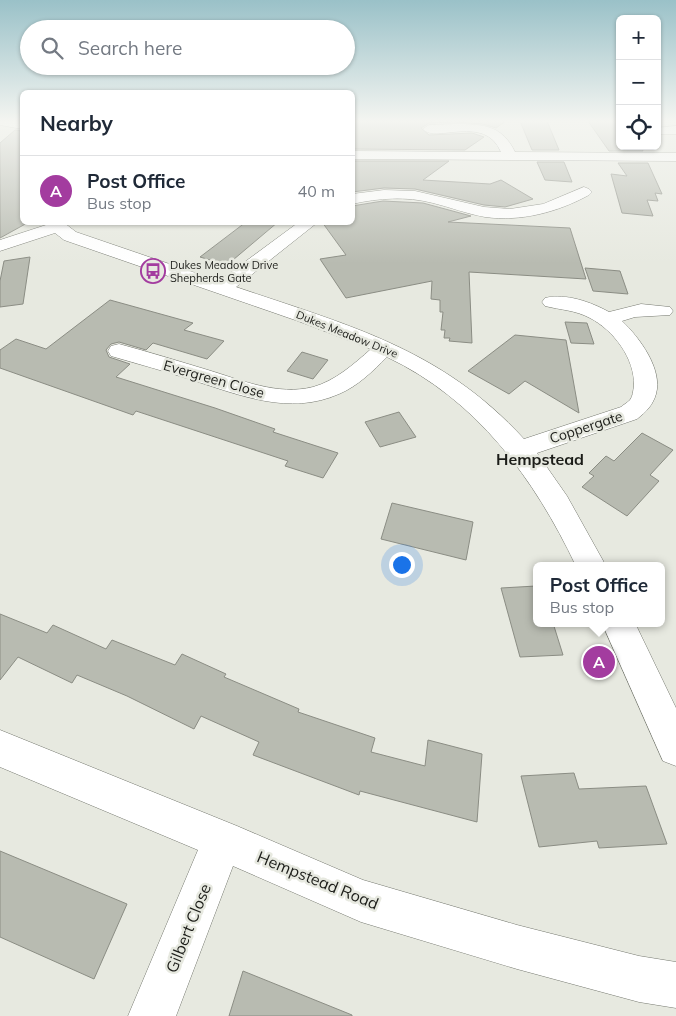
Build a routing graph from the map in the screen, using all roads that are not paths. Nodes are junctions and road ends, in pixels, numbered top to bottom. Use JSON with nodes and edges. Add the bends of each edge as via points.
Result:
{"nodes":[{"id":1,"x":584,"y":192,"type":"dead end"},
{"id":2,"x":355,"y":199,"type":"edge"},
{"id":3,"x":54,"y":225,"type":"edge"},
{"id":4,"x":306,"y":225,"type":"edge"},
{"id":5,"x":0,"y":246,"type":"edge"},
{"id":6,"x":222,"y":288,"type":"junction"},
{"id":7,"x":552,"y":302,"type":"dead end"},
{"id":8,"x":663,"y":311,"type":"dead end"},
{"id":9,"x":609,"y":320,"type":"junction"},
{"id":10,"x":386,"y":348,"type":"junction"},
{"id":11,"x":119,"y":350,"type":"dead end"},
{"id":12,"x":521,"y":449,"type":"junction"},
{"id":13,"x":589,"y":562,"type":"edge"},
{"id":14,"x":620,"y":627,"type":"edge"},
{"id":15,"x":0,"y":748,"type":"edge"},
{"id":16,"x":676,"y":748,"type":"edge"},
{"id":17,"x":223,"y":840,"type":"junction"},
{"id":18,"x":676,"y":985,"type":"edge"},
{"id":19,"x":152,"y":1016,"type":"edge"}],
"edges":[{"from":1,"to":2,"type":"street","via":[[549,207],[514,212],[487,212],[408,194]]},
{"from":3,"to":5,"type":"street"},
{"from":3,"to":6,"type":"street","name":"Dukes Meadow Drive","via":[[70,236]]},
{"from":4,"to":6,"type":"street"},
{"from":6,"to":10,"type":"street","name":"Dukes Meadow Drive"},
{"from":7,"to":9,"type":"street","name":"Coppergate","via":[[577,304]]},
{"from":8,"to":9,"type":"street","via":[[628,311]]},
{"from":9,"to":12,"type":"street","name":"Coppergate","via":[[630,343],[643,371],[646,384],[642,403],[629,413]]},
{"from":10,"to":11,"type":"street","name":"Evergreen Close","via":[[343,383],[302,396],[256,393]]},
{"from":10,"to":12,"type":"street","name":"Dukes Meadow Drive","via":[[458,390]]},
{"from":12,"to":13,"type":"street","name":"Dukes Meadow Drive","via":[[559,504]]},
{"from":14,"to":16,"type":"street"},
{"from":15,"to":17,"type":"street","name":"Hempstead Road"},
{"from":17,"to":18,"type":"street","name":"Hempstead Road","via":[[361,901],[639,980]]},
{"from":17,"to":19,"type":"street","name":"Gilbert Close"}]}
